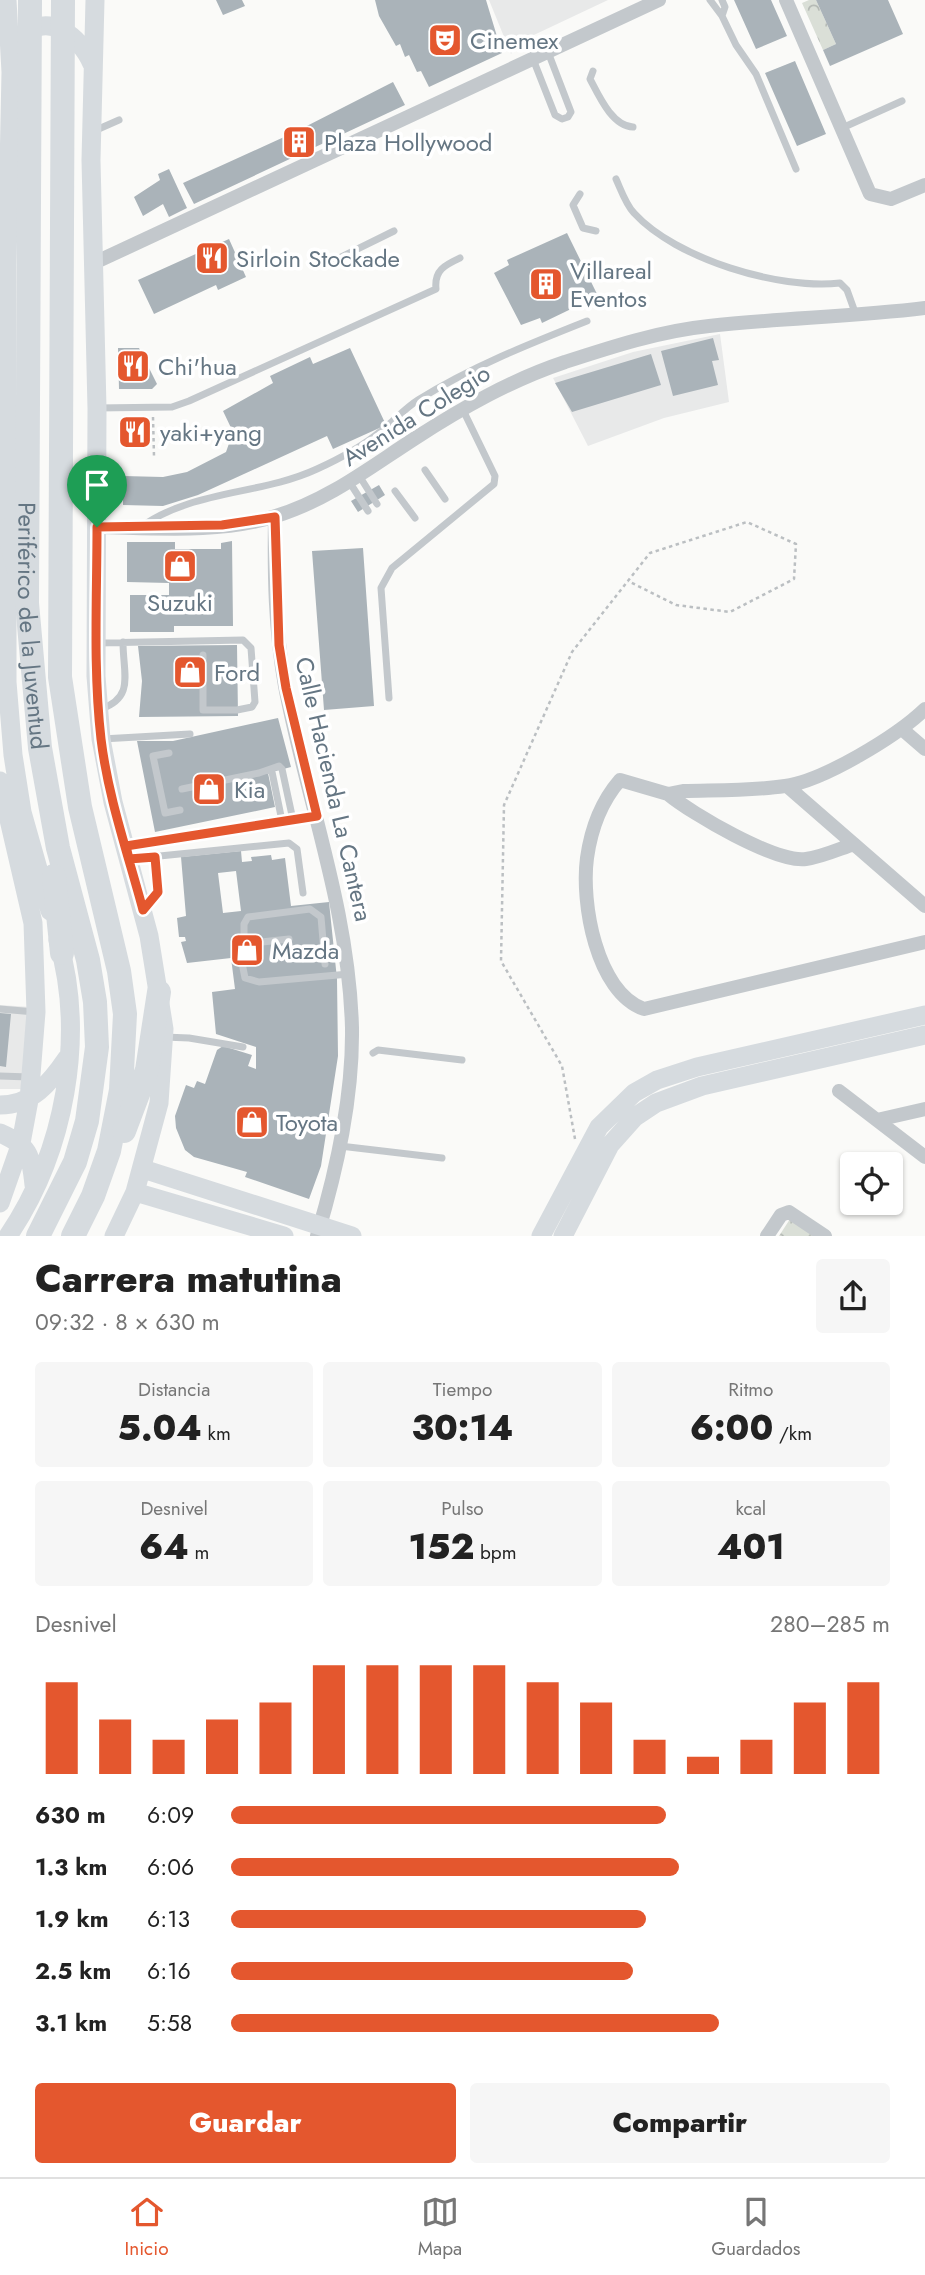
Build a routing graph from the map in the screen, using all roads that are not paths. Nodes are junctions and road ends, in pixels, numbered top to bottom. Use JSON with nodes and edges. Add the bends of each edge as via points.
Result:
{"nodes":[{"id":1,"x":30,"y":0,"type":"edge"},
{"id":2,"x":42,"y":0,"type":"edge"},
{"id":3,"x":63,"y":0,"type":"edge"},
{"id":4,"x":95,"y":0,"type":"edge"},
{"id":5,"x":659,"y":0,"type":"edge"},
{"id":6,"x":709,"y":0,"type":"edge"},
{"id":7,"x":722,"y":0,"type":"edge"},
{"id":8,"x":786,"y":0,"type":"edge"},
{"id":9,"x":5,"y":12,"type":"edge"},
{"id":10,"x":722,"y":16,"type":"junction"},
{"id":11,"x":548,"y":52,"type":"junction"},
{"id":12,"x":533,"y":59,"type":"junction"},
{"id":13,"x":21,"y":67,"type":"junction"},
{"id":14,"x":94,"y":71,"type":"junction"},
{"id":15,"x":593,"y":71,"type":"dead end"},
{"id":16,"x":563,"y":90,"type":"junction"},
{"id":17,"x":0,"y":92,"type":"edge"},
{"id":18,"x":547,"y":96,"type":"junction"},
{"id":19,"x":902,"y":101,"type":"dead end"},
{"id":20,"x":119,"y":120,"type":"dead end"},
{"id":21,"x":634,"y":127,"type":"dead end"},
{"id":22,"x":842,"y":128,"type":"junction"},
{"id":23,"x":92,"y":132,"type":"junction"},
{"id":24,"x":796,"y":169,"type":"dead end"},
{"id":25,"x":616,"y":180,"type":"dead end"},
{"id":26,"x":925,"y":185,"type":"edge"},
{"id":27,"x":580,"y":194,"type":"dead end"},
{"id":28,"x":394,"y":231,"type":"dead end"},
{"id":29,"x":596,"y":231,"type":"dead end"},
{"id":30,"x":460,"y":258,"type":"dead end"},
{"id":31,"x":331,"y":262,"type":"dead end"},
{"id":32,"x":93,"y":263,"type":"junction"},
{"id":33,"x":925,"y":308,"type":"edge"},
{"id":34,"x":856,"y":315,"type":"junction"},
{"id":35,"x":587,"y":321,"type":"dead end"},
{"id":36,"x":97,"y":408,"type":"junction"},
{"id":37,"x":463,"y":409,"type":"junction"},
{"id":38,"x":425,"y":470,"type":"dead end"},
{"id":39,"x":355,"y":480,"type":"junction"},
{"id":40,"x":395,"y":491,"type":"dead end"},
{"id":41,"x":445,"y":499,"type":"dead end"},
{"id":42,"x":4,"y":502,"type":"edge"},
{"id":43,"x":377,"y":504,"type":"dead end"},
{"id":44,"x":368,"y":511,"type":"dead end"},
{"id":45,"x":275,"y":517,"type":"junction"},
{"id":46,"x":415,"y":518,"type":"dead end"},
{"id":47,"x":97,"y":527,"type":"junction"},
{"id":48,"x":140,"y":527,"type":"junction"},
{"id":49,"x":8,"y":530,"type":"junction"},
{"id":50,"x":27,"y":603,"type":"junction"},
{"id":51,"x":123,"y":642,"type":"junction"},
{"id":52,"x":97,"y":643,"type":"junction"},
{"id":53,"x":202,"y":655,"type":"dead end"},
{"id":54,"x":389,"y":698,"type":"dead end"},
{"id":55,"x":100,"y":709,"type":"junction"},
{"id":56,"x":925,"y":709,"type":"edge"},
{"id":57,"x":904,"y":730,"type":"junction"},
{"id":58,"x":190,"y":734,"type":"dead end"},
{"id":59,"x":101,"y":739,"type":"junction"},
{"id":60,"x":925,"y":749,"type":"edge"},
{"id":61,"x":169,"y":752,"type":"dead end"},
{"id":62,"x":272,"y":772,"type":"dead end"},
{"id":63,"x":0,"y":781,"type":"edge"},
{"id":64,"x":788,"y":786,"type":"junction"},
{"id":65,"x":182,"y":789,"type":"dead end"},
{"id":66,"x":172,"y":792,"type":"dead end"},
{"id":67,"x":161,"y":794,"type":"junction"},
{"id":68,"x":668,"y":794,"type":"junction"},
{"id":69,"x":180,"y":810,"type":"dead end"},
{"id":70,"x":317,"y":816,"type":"junction"},
{"id":71,"x":293,"y":820,"type":"junction"},
{"id":72,"x":282,"y":821,"type":"junction"},
{"id":73,"x":853,"y":844,"type":"junction"},
{"id":74,"x":58,"y":848,"type":"junction"},
{"id":75,"x":127,"y":853,"type":"junction"},
{"id":76,"x":155,"y":857,"type":"junction"},
{"id":77,"x":303,"y":893,"type":"dead end"},
{"id":78,"x":925,"y":906,"type":"edge"},
{"id":79,"x":143,"y":910,"type":"junction"},
{"id":80,"x":289,"y":939,"type":"dead end"},
{"id":81,"x":925,"y":943,"type":"edge"},
{"id":82,"x":244,"y":944,"type":"junction"},
{"id":83,"x":62,"y":953,"type":"junction"},
{"id":84,"x":325,"y":964,"type":"dead end"},
{"id":85,"x":343,"y":974,"type":"junction"},
{"id":86,"x":159,"y":992,"type":"junction"},
{"id":87,"x":0,"y":1009,"type":"edge"},
{"id":88,"x":36,"y":1012,"type":"junction"},
{"id":89,"x":925,"y":1015,"type":"edge"},
{"id":90,"x":925,"y":1035,"type":"edge"},
{"id":91,"x":163,"y":1037,"type":"junction"},
{"id":92,"x":243,"y":1047,"type":"dead end"},
{"id":93,"x":373,"y":1053,"type":"dead end"},
{"id":94,"x":69,"y":1055,"type":"junction"},
{"id":95,"x":462,"y":1060,"type":"dead end"},
{"id":96,"x":0,"y":1076,"type":"edge"},
{"id":97,"x":30,"y":1077,"type":"junction"},
{"id":98,"x":51,"y":1080,"type":"junction"},
{"id":99,"x":839,"y":1091,"type":"dead end"},
{"id":100,"x":29,"y":1100,"type":"junction"},
{"id":101,"x":0,"y":1105,"type":"edge"},
{"id":102,"x":925,"y":1108,"type":"edge"},
{"id":103,"x":877,"y":1120,"type":"junction"},
{"id":104,"x":0,"y":1133,"type":"edge"},
{"id":105,"x":21,"y":1143,"type":"junction"},
{"id":106,"x":0,"y":1145,"type":"edge"},
{"id":107,"x":340,"y":1146,"type":"junction"},
{"id":108,"x":109,"y":1151,"type":"junction"},
{"id":109,"x":925,"y":1157,"type":"edge"},
{"id":110,"x":442,"y":1158,"type":"dead end"},
{"id":111,"x":143,"y":1169,"type":"junction"},
{"id":112,"x":10,"y":1179,"type":"junction"},
{"id":113,"x":34,"y":1187,"type":"junction"},
{"id":114,"x":135,"y":1192,"type":"junction"},
{"id":115,"x":0,"y":1203,"type":"edge"},
{"id":116,"x":319,"y":1231,"type":"edge"},
{"id":117,"x":8,"y":1236,"type":"edge"},
{"id":118,"x":38,"y":1236,"type":"edge"},
{"id":119,"x":73,"y":1236,"type":"edge"},
{"id":120,"x":114,"y":1236,"type":"edge"},
{"id":121,"x":284,"y":1236,"type":"edge"},
{"id":122,"x":352,"y":1236,"type":"edge"},
{"id":123,"x":541,"y":1236,"type":"edge"},
{"id":124,"x":563,"y":1236,"type":"edge"},
{"id":125,"x":767,"y":1236,"type":"edge"},
{"id":126,"x":825,"y":1236,"type":"edge"}],
"edges":[{"from":1,"to":13,"type":"highway","name":"Periférico de la Juventud"},
{"from":2,"to":9,"type":"main road"},
{"from":3,"to":108,"type":"highway","name":"Periférico de la Juventud","via":[[60,677],[80,807],[125,1014],[121,1090]]},
{"from":4,"to":14,"type":"main road"},
{"from":5,"to":11,"type":"street"},
{"from":6,"to":10,"type":"lane"},
{"from":7,"to":10,"type":"lane"},
{"from":8,"to":22,"type":"street"},
{"from":9,"to":13,"type":"main road"},
{"from":10,"to":24,"type":"lane","via":[[756,74]]},
{"from":11,"to":12,"type":"street"},
{"from":11,"to":16,"type":"lane"},
{"from":12,"to":18,"type":"lane"},
{"from":12,"to":32,"type":"street"},
{"from":13,"to":14,"type":"main road","via":[[24,36],[44,26],[74,36],[84,46]]},
{"from":13,"to":17,"type":"main road"},
{"from":13,"to":42,"type":"main road","via":[[7,265]]},
{"from":13,"to":50,"type":"highway","name":"Periférico de la Juventud"},
{"from":14,"to":23,"type":"main road"},
{"from":15,"to":21,"type":"lane","via":[[590,79],[602,101],[620,123]]},
{"from":16,"to":18,"type":"lane"},
{"from":16,"to":18,"type":"lane","via":[[571,112],[568,117],[555,115]]},
{"from":19,"to":22,"type":"lane"},
{"from":20,"to":23,"type":"lane"},
{"from":22,"to":26,"type":"street","via":[[870,194],[891,199]]},
{"from":23,"to":32,"type":"main road"},
{"from":25,"to":34,"type":"lane","via":[[632,212],[659,235],[727,268],[779,282],[840,284]]},
{"from":27,"to":29,"type":"lane","via":[[573,205],[583,228]]},
{"from":28,"to":31,"type":"lane"},
{"from":30,"to":36,"type":"lane","via":[[441,268],[436,289],[189,401],[172,407]]},
{"from":32,"to":36,"type":"main road"},
{"from":33,"to":34,"type":"street","name":"Avenida Colegio"},
{"from":34,"to":37,"type":"street","name":"Avenida Colegio","via":[[707,326],[640,340],[564,362]]},
{"from":35,"to":48,"type":"lane","via":[[445,383],[379,433],[321,468],[270,486],[168,511]]},
{"from":36,"to":47,"type":"main road"},
{"from":37,"to":39,"type":"street","name":"Avenida Colegio"},
{"from":37,"to":54,"type":"lane","via":[[495,480],[392,568],[384,580]]},
{"from":38,"to":41,"type":"lane"},
{"from":39,"to":43,"type":"lane"},
{"from":39,"to":44,"type":"lane"},
{"from":39,"to":45,"type":"street","name":"Avenida Colegio"},
{"from":40,"to":46,"type":"lane"},
{"from":42,"to":49,"type":"main road"},
{"from":45,"to":48,"type":"street","name":"Avenida Colegio","via":[[222,525]]},
{"from":45,"to":70,"type":"street","name":"Calle Hacienda La Cantera","via":[[279,645]]},
{"from":47,"to":48,"type":"street","name":"Avenida Colegio"},
{"from":47,"to":52,"type":"main road"},
{"from":49,"to":50,"type":"highway"},
{"from":49,"to":83,"type":"main road","via":[[7,682],[13,755],[22,813]]},
{"from":50,"to":74,"type":"highway","name":"Periférico de la Juventud","via":[[40,748]]},
{"from":51,"to":52,"type":"lane"},
{"from":51,"to":53,"type":"lane","via":[[243,640],[251,648],[255,702],[248,709],[203,710]]},
{"from":51,"to":55,"type":"lane","via":[[124,693],[117,704]]},
{"from":52,"to":55,"type":"main road"},
{"from":55,"to":59,"type":"main road"},
{"from":56,"to":57,"type":"street"},
{"from":57,"to":60,"type":"street"},
{"from":57,"to":64,"type":"street"},
{"from":58,"to":59,"type":"lane"},
{"from":59,"to":75,"type":"main road"},
{"from":61,"to":67,"type":"lane","via":[[153,756]]},
{"from":62,"to":72,"type":"lane"},
{"from":63,"to":88,"type":"main road","via":[[33,923]]},
{"from":64,"to":68,"type":"street"},
{"from":64,"to":73,"type":"street"},
{"from":65,"to":71,"type":"lane","via":[[259,773],[276,765],[282,769]]},
{"from":66,"to":67,"type":"lane"},
{"from":67,"to":69,"type":"lane","via":[[165,813]]},
{"from":68,"to":73,"type":"street","via":[[683,807],[786,857],[805,859]]},
{"from":68,"to":81,"type":"street","via":[[621,780],[607,795],[586,859],[595,946],[606,971],[633,1005],[655,1008]]},
{"from":70,"to":71,"type":"lane"},
{"from":70,"to":85,"type":"street","name":"Calle Hacienda La Cantera","via":[[341,915]]},
{"from":71,"to":72,"type":"lane"},
{"from":72,"to":75,"type":"lane"},
{"from":73,"to":78,"type":"street"},
{"from":74,"to":83,"type":"highway","via":[[54,887]]},
{"from":74,"to":118,"type":"highway","name":"Periférico de la Juventud","via":[[88,960],[97,1047],[87,1121],[75,1162]]},
{"from":75,"to":76,"type":"lane"},
{"from":75,"to":79,"type":"main road"},
{"from":76,"to":77,"type":"lane","via":[[289,843],[297,849]]},
{"from":76,"to":79,"type":"lane","via":[[158,892]]},
{"from":79,"to":86,"type":"main road"},
{"from":80,"to":82,"type":"lane"},
{"from":82,"to":84,"type":"lane","via":[[248,917],[310,909],[321,918]]},
{"from":82,"to":85,"type":"lane","via":[[241,972],[250,982]]},
{"from":83,"to":94,"type":"main road","via":[[72,1016]]},
{"from":85,"to":107,"type":"street","name":"Calle Hacienda La Cantera","via":[[352,1029]]},
{"from":86,"to":91,"type":"main road"},
{"from":86,"to":108,"type":"highway","via":[[147,1070],[133,1113]]},
{"from":87,"to":88,"type":"lane"},
{"from":88,"to":97,"type":"main road"},
{"from":89,"to":123,"type":"main road","via":[[697,1067],[634,1093],[598,1127]]},
{"from":90,"to":124,"type":"main road","via":[[702,1086],[656,1103],[635,1117],[610,1145]]},
{"from":91,"to":92,"type":"lane"},
{"from":91,"to":111,"type":"main road","via":[[159,1103]]},
{"from":93,"to":95,"type":"lane"},
{"from":94,"to":98,"type":"main road"},
{"from":94,"to":113,"type":"main road","via":[[57,1129]]},
{"from":96,"to":97,"type":"lane"},
{"from":97,"to":100,"type":"main road"},
{"from":98,"to":100,"type":"main road"},
{"from":98,"to":105,"type":"main road"},
{"from":99,"to":103,"type":"street"},
{"from":100,"to":101,"type":"main road"},
{"from":100,"to":105,"type":"main road"},
{"from":102,"to":103,"type":"street"},
{"from":103,"to":109,"type":"street"},
{"from":104,"to":105,"type":"main road"},
{"from":105,"to":112,"type":"main road"},
{"from":105,"to":113,"type":"main road","via":[[32,1163]]},
{"from":106,"to":112,"type":"main road"},
{"from":107,"to":110,"type":"lane"},
{"from":107,"to":116,"type":"street","name":"Calle Hacienda La Cantera"},
{"from":108,"to":119,"type":"highway","name":"Periférico de la Juventud"},
{"from":111,"to":114,"type":"main road"},
{"from":111,"to":116,"type":"main road"},
{"from":112,"to":115,"type":"main road"},
{"from":113,"to":117,"type":"main road"},
{"from":114,"to":120,"type":"main road"},
{"from":114,"to":121,"type":"main road"},
{"from":116,"to":122,"type":"main road"},
{"from":125,"to":126,"type":"street","via":[[781,1215],[789,1212]]}]}
